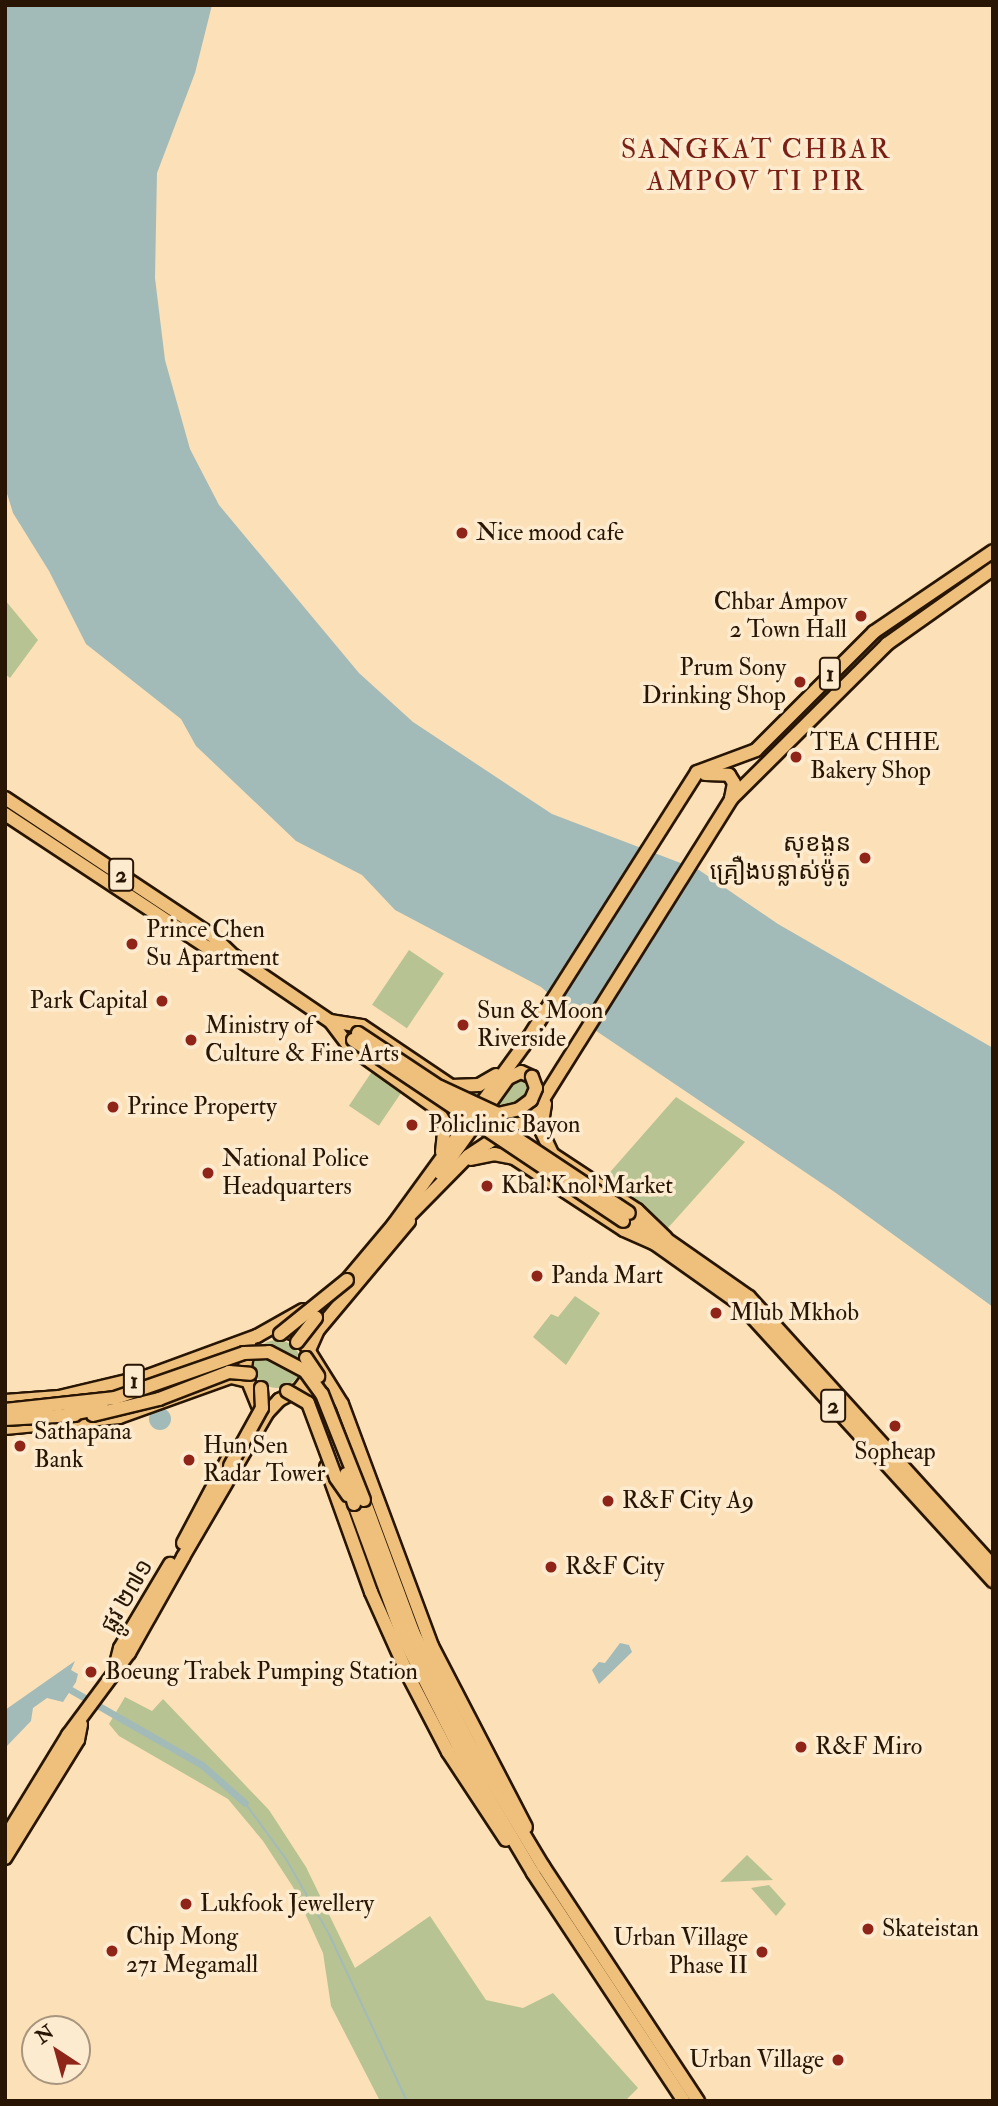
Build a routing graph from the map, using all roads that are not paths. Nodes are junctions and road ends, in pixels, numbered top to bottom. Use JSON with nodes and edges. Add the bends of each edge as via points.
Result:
{"nodes":[{"id":1,"x":993,"y":551,"type":"edge"},
{"id":2,"x":993,"y":569,"type":"edge"},
{"id":3,"x":686,"y":786,"type":"junction"},
{"id":4,"x":5,"y":798,"type":"edge"},
{"id":5,"x":731,"y":799,"type":"junction"},
{"id":6,"x":5,"y":814,"type":"edge"},
{"id":7,"x":233,"y":956,"type":"junction"},
{"id":8,"x":330,"y":1021,"type":"junction"},
{"id":9,"x":356,"y":1036,"type":"junction"},
{"id":10,"x":509,"y":1063,"type":"junction"},
{"id":11,"x":441,"y":1084,"type":"junction"},
{"id":12,"x":549,"y":1091,"type":"junction"},
{"id":13,"x":428,"y":1100,"type":"junction"},
{"id":14,"x":438,"y":1162,"type":"junction"},
{"id":15,"x":447,"y":1175,"type":"junction"},
{"id":16,"x":418,"y":1202,"type":"junction"},
{"id":17,"x":626,"y":1217,"type":"junction"},
{"id":18,"x":663,"y":1242,"type":"junction"},
{"id":19,"x":349,"y":1281,"type":"junction"},
{"id":20,"x":266,"y":1336,"type":"junction"},
{"id":21,"x":297,"y":1342,"type":"junction"},
{"id":22,"x":308,"y":1354,"type":"junction"},
{"id":23,"x":253,"y":1383,"type":"junction"},
{"id":24,"x":97,"y":1390,"type":"junction"},
{"id":25,"x":289,"y":1394,"type":"junction"},
{"id":26,"x":5,"y":1401,"type":"edge"},
{"id":27,"x":5,"y":1410,"type":"edge"},
{"id":28,"x":62,"y":1411,"type":"junction"},
{"id":29,"x":5,"y":1419,"type":"edge"},
{"id":30,"x":102,"y":1419,"type":"junction"},
{"id":31,"x":5,"y":1428,"type":"edge"},
{"id":32,"x":924,"y":1498,"type":"junction"},
{"id":33,"x":355,"y":1500,"type":"junction"},
{"id":34,"x":189,"y":1531,"type":"junction"},
{"id":35,"x":181,"y":1554,"type":"junction"},
{"id":36,"x":993,"y":1566,"type":"edge"},
{"id":37,"x":993,"y":1581,"type":"edge"},
{"id":38,"x":395,"y":1618,"type":"junction"},
{"id":39,"x":83,"y":1720,"type":"junction"},
{"id":40,"x":486,"y":1783,"type":"junction"},
{"id":41,"x":5,"y":1838,"type":"edge"},
{"id":42,"x":5,"y":1858,"type":"edge"},
{"id":43,"x":538,"y":1870,"type":"junction"},
{"id":44,"x":684,"y":2101,"type":"edge"},
{"id":45,"x":698,"y":2101,"type":"edge"}],
"edges":[{"from":1,"to":3,"type":"main road","number":"1","via":[[874,632],[756,750],[703,768]]},
{"from":2,"to":5,"type":"main road","number":"1","via":[[887,644]]},
{"from":3,"to":5,"type":"main road","via":[[704,774],[723,772],[734,783]]},
{"from":3,"to":10,"type":"main road","number":"1"},
{"from":4,"to":7,"type":"main road","number":"2","via":[[214,937]]},
{"from":5,"to":12,"type":"main road","number":"1"},
{"from":6,"to":7,"type":"main road","number":"2","via":[[207,947]]},
{"from":7,"to":8,"type":"main road","number":"2"},
{"from":8,"to":9,"type":"main road","number":"2"},
{"from":8,"to":11,"type":"main road","via":[[362,1026]]},
{"from":8,"to":13,"type":"main road","via":[[349,1046]]},
{"from":9,"to":11,"type":"main road","number":"2","bridge":true},
{"from":9,"to":17,"type":"main road","number":"2","bridge":true},
{"from":10,"to":11,"type":"main road","via":[[480,1085]]},
{"from":10,"to":14,"type":"main road","number":"1"},
{"from":11,"to":13,"type":"main road","via":[[452,1090],[451,1100],[442,1106]]},
{"from":11,"to":16,"type":"main road","bridge":true,"via":[[498,1114],[519,1110],[536,1088],[532,1077],[522,1072],[508,1078]]},
{"from":11,"to":17,"type":"main road","number":"2","bridge":true},
{"from":12,"to":15,"type":"main road","number":"1","via":[[528,1119],[468,1156]]},
{"from":12,"to":18,"type":"main road","via":[[540,1119],[546,1147],[637,1210]]},
{"from":13,"to":14,"type":"main road","via":[[445,1123]]},
{"from":14,"to":16,"type":"main road","number":"1"},
{"from":15,"to":16,"type":"main road","number":"1"},
{"from":15,"to":18,"type":"main road","via":[[476,1157],[514,1158],[624,1230]]},
{"from":16,"to":19,"type":"main road"},
{"from":16,"to":20,"type":"main road","number":"1","via":[[333,1286]]},
{"from":16,"to":22,"type":"main road","number":"1","via":[[318,1330]]},
{"from":17,"to":18,"type":"main road","number":"2"},
{"from":18,"to":32,"type":"main road","number":"2","via":[[749,1297]]},
{"from":19,"to":20,"type":"main road","bridge":true},
{"from":19,"to":21,"type":"main road","bridge":true},
{"from":20,"to":21,"type":"main road","bridge":true},
{"from":20,"to":22,"type":"main road","via":[[293,1333]]},
{"from":20,"to":23,"type":"main road","via":[[249,1355]]},
{"from":20,"to":24,"type":"main road","number":"1"},
{"from":20,"to":28,"type":"main road","bridge":true},
{"from":21,"to":22,"type":"main road","bridge":true},
{"from":22,"to":25,"type":"main road","bridge":true,"via":[[303,1377]]},
{"from":22,"to":33,"type":"main road","bridge":true,"via":[[336,1408],[359,1469]]},
{"from":23,"to":25,"type":"main road"},
{"from":23,"to":28,"type":"main road","bridge":true,"via":[[229,1372],[110,1413]]},
{"from":23,"to":30,"type":"main road","number":"1","via":[[231,1377],[160,1405]]},
{"from":23,"to":34,"type":"main road","via":[[257,1407]]},
{"from":23,"to":34,"type":"main road","bridge":true,"via":[[262,1408]]},
{"from":24,"to":28,"type":"main road","number":"1"},
{"from":24,"to":30,"type":"main road"},
{"from":25,"to":33,"type":"main road","bridge":true,"via":[[308,1403],[335,1478]]},
{"from":25,"to":35,"type":"main road","via":[[267,1413]]},
{"from":26,"to":28,"type":"main road","number":"1"},
{"from":27,"to":28,"type":"main road","bridge":true},
{"from":28,"to":29,"type":"main road","bridge":true},
{"from":28,"to":30,"type":"main road","number":"1"},
{"from":28,"to":31,"type":"main road","number":"1"},
{"from":28,"to":33,"type":"main road","bridge":true,"via":[[154,1387],[244,1353],[279,1355],[305,1371],[322,1394]]},
{"from":32,"to":36,"type":"main road","number":"2"},
{"from":32,"to":37,"type":"main road","number":"2"},
{"from":33,"to":38,"type":"main road"},
{"from":33,"to":40,"type":"main road","via":[[432,1646]]},
{"from":34,"to":35,"type":"main road"},
{"from":35,"to":39,"type":"main road","name":"ផ្លូវ ២៧១","via":[[129,1653],[116,1665]]},
{"from":38,"to":40,"type":"main road","via":[[439,1686]]},
{"from":38,"to":40,"type":"main road","via":[[419,1697]]},
{"from":39,"to":41,"type":"main road","name":"ផ្លូវ ២៧១","via":[[68,1735]]},
{"from":39,"to":42,"type":"main road","name":"ផ្លូវ ២៧១","via":[[78,1740]]},
{"from":40,"to":43,"type":"main road"},
{"from":40,"to":43,"type":"main road"},
{"from":43,"to":44,"type":"main road"},
{"from":43,"to":45,"type":"main road"}]}
